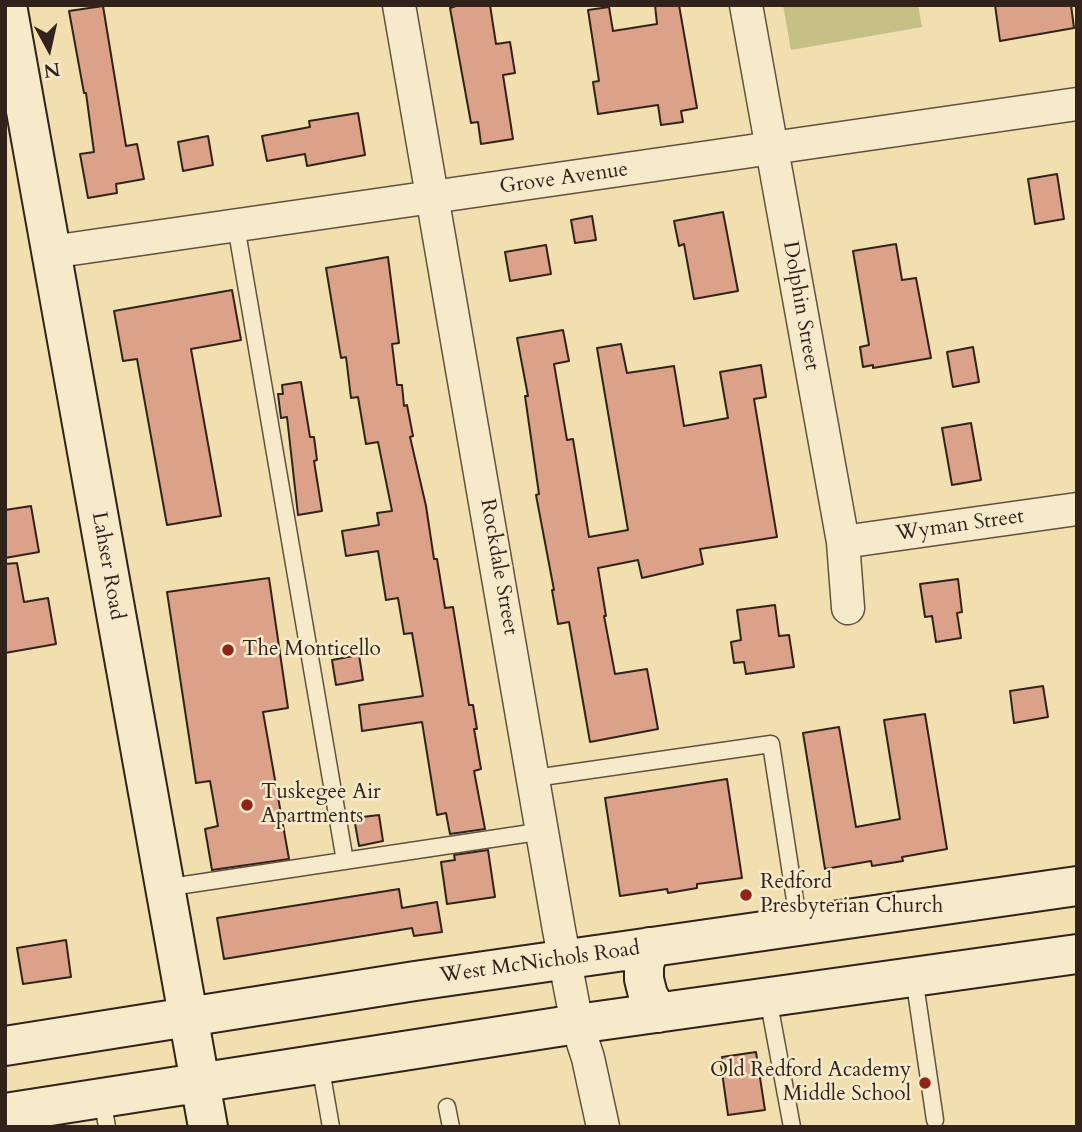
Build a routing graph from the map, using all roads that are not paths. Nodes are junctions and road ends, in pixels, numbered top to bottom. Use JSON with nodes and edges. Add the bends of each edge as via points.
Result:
{"nodes":[{"id":1,"x":7,"y":5,"type":"edge"},
{"id":2,"x":399,"y":5,"type":"edge"},
{"id":3,"x":746,"y":5,"type":"edge"},
{"id":4,"x":1077,"y":104,"type":"edge"},
{"id":5,"x":772,"y":148,"type":"junction"},
{"id":6,"x":433,"y":197,"type":"junction"},
{"id":7,"x":236,"y":226,"type":"junction"},
{"id":8,"x":51,"y":253,"type":"junction"},
{"id":9,"x":1077,"y":509,"type":"edge"},
{"id":10,"x":843,"y":542,"type":"junction"},
{"id":11,"x":848,"y":608,"type":"dead end"},
{"id":12,"x":535,"y":778,"type":"junction"},
{"id":13,"x":544,"y":831,"type":"junction"},
{"id":14,"x":345,"y":861,"type":"junction"},
{"id":15,"x":1077,"y":886,"type":"edge"},
{"id":16,"x":164,"y":888,"type":"junction"},
{"id":17,"x":799,"y":926,"type":"junction"},
{"id":18,"x":649,"y":947,"type":"junction"},
{"id":19,"x":1077,"y":954,"type":"edge"},
{"id":20,"x":566,"y":960,"type":"junction"},
{"id":21,"x":914,"y":977,"type":"junction"},
{"id":22,"x":768,"y":998,"type":"junction"},
{"id":23,"x":658,"y":1013,"type":"junction"},
{"id":24,"x":187,"y":1017,"type":"junction"},
{"id":25,"x":577,"y":1024,"type":"junction"},
{"id":26,"x":5,"y":1046,"type":"edge"},
{"id":27,"x":320,"y":1064,"type":"junction"},
{"id":28,"x":200,"y":1082,"type":"junction"},
{"id":29,"x":447,"y":1107,"type":"dead end"},
{"id":30,"x":105,"y":1112,"type":"edge"},
{"id":31,"x":5,"y":1113,"type":"edge"},
{"id":32,"x":935,"y":1120,"type":"dead end"},
{"id":33,"x":208,"y":1127,"type":"edge"},
{"id":34,"x":331,"y":1127,"type":"edge"},
{"id":35,"x":451,"y":1127,"type":"edge"},
{"id":36,"x":603,"y":1127,"type":"edge"},
{"id":37,"x":792,"y":1127,"type":"edge"}],
"edges":[{"from":1,"to":8,"type":"main road","name":"Lahser Road"},
{"from":2,"to":6,"type":"street","name":"Rockdale Street"},
{"from":3,"to":5,"type":"street","name":"Dolphin Street"},
{"from":4,"to":5,"type":"street","name":"Grove Avenue"},
{"from":5,"to":6,"type":"street","name":"Grove Avenue"},
{"from":5,"to":10,"type":"street","name":"Dolphin Street"},
{"from":6,"to":7,"type":"street","name":"Grove Avenue"},
{"from":6,"to":12,"type":"street","name":"Rockdale Street"},
{"from":7,"to":8,"type":"street","name":"Grove Avenue"},
{"from":7,"to":14,"type":"lane"},
{"from":8,"to":16,"type":"main road","name":"Lahser Road"},
{"from":9,"to":10,"type":"street","name":"Wyman Street"},
{"from":10,"to":11,"type":"street","name":"Dolphin Street"},
{"from":12,"to":13,"type":"street","name":"Rockdale Street"},
{"from":12,"to":17,"type":"lane","via":[[771,744]]},
{"from":13,"to":14,"type":"lane"},
{"from":13,"to":20,"type":"street","name":"Rockdale Street"},
{"from":14,"to":16,"type":"lane"},
{"from":15,"to":17,"type":"main road","name":"West McNichols Road"},
{"from":16,"to":24,"type":"main road","name":"Lahser Road"},
{"from":17,"to":18,"type":"main road","name":"West McNichols Road"},
{"from":18,"to":20,"type":"main road","name":"West McNichols Road"},
{"from":18,"to":23,"type":"main road","via":[[643,979]]},
{"from":19,"to":21,"type":"main road"},
{"from":20,"to":24,"type":"main road","name":"West McNichols Road"},
{"from":20,"to":25,"type":"street","name":"Rockdale Street"},
{"from":21,"to":22,"type":"main road"},
{"from":21,"to":32,"type":"lane"},
{"from":22,"to":23,"type":"main road"},
{"from":22,"to":37,"type":"lane"},
{"from":23,"to":25,"type":"main road"},
{"from":24,"to":26,"type":"main road","name":"West McNichols Road"},
{"from":24,"to":28,"type":"main road","name":"Lahser Road"},
{"from":25,"to":27,"type":"main road"},
{"from":25,"to":36,"type":"street","name":"Rockdale Street"},
{"from":27,"to":28,"type":"main road"},
{"from":27,"to":34,"type":"lane"},
{"from":28,"to":30,"type":"main road"},
{"from":28,"to":33,"type":"main road","name":"Lahser Road"},
{"from":29,"to":35,"type":"lane"},
{"from":30,"to":31,"type":"main road"}]}
